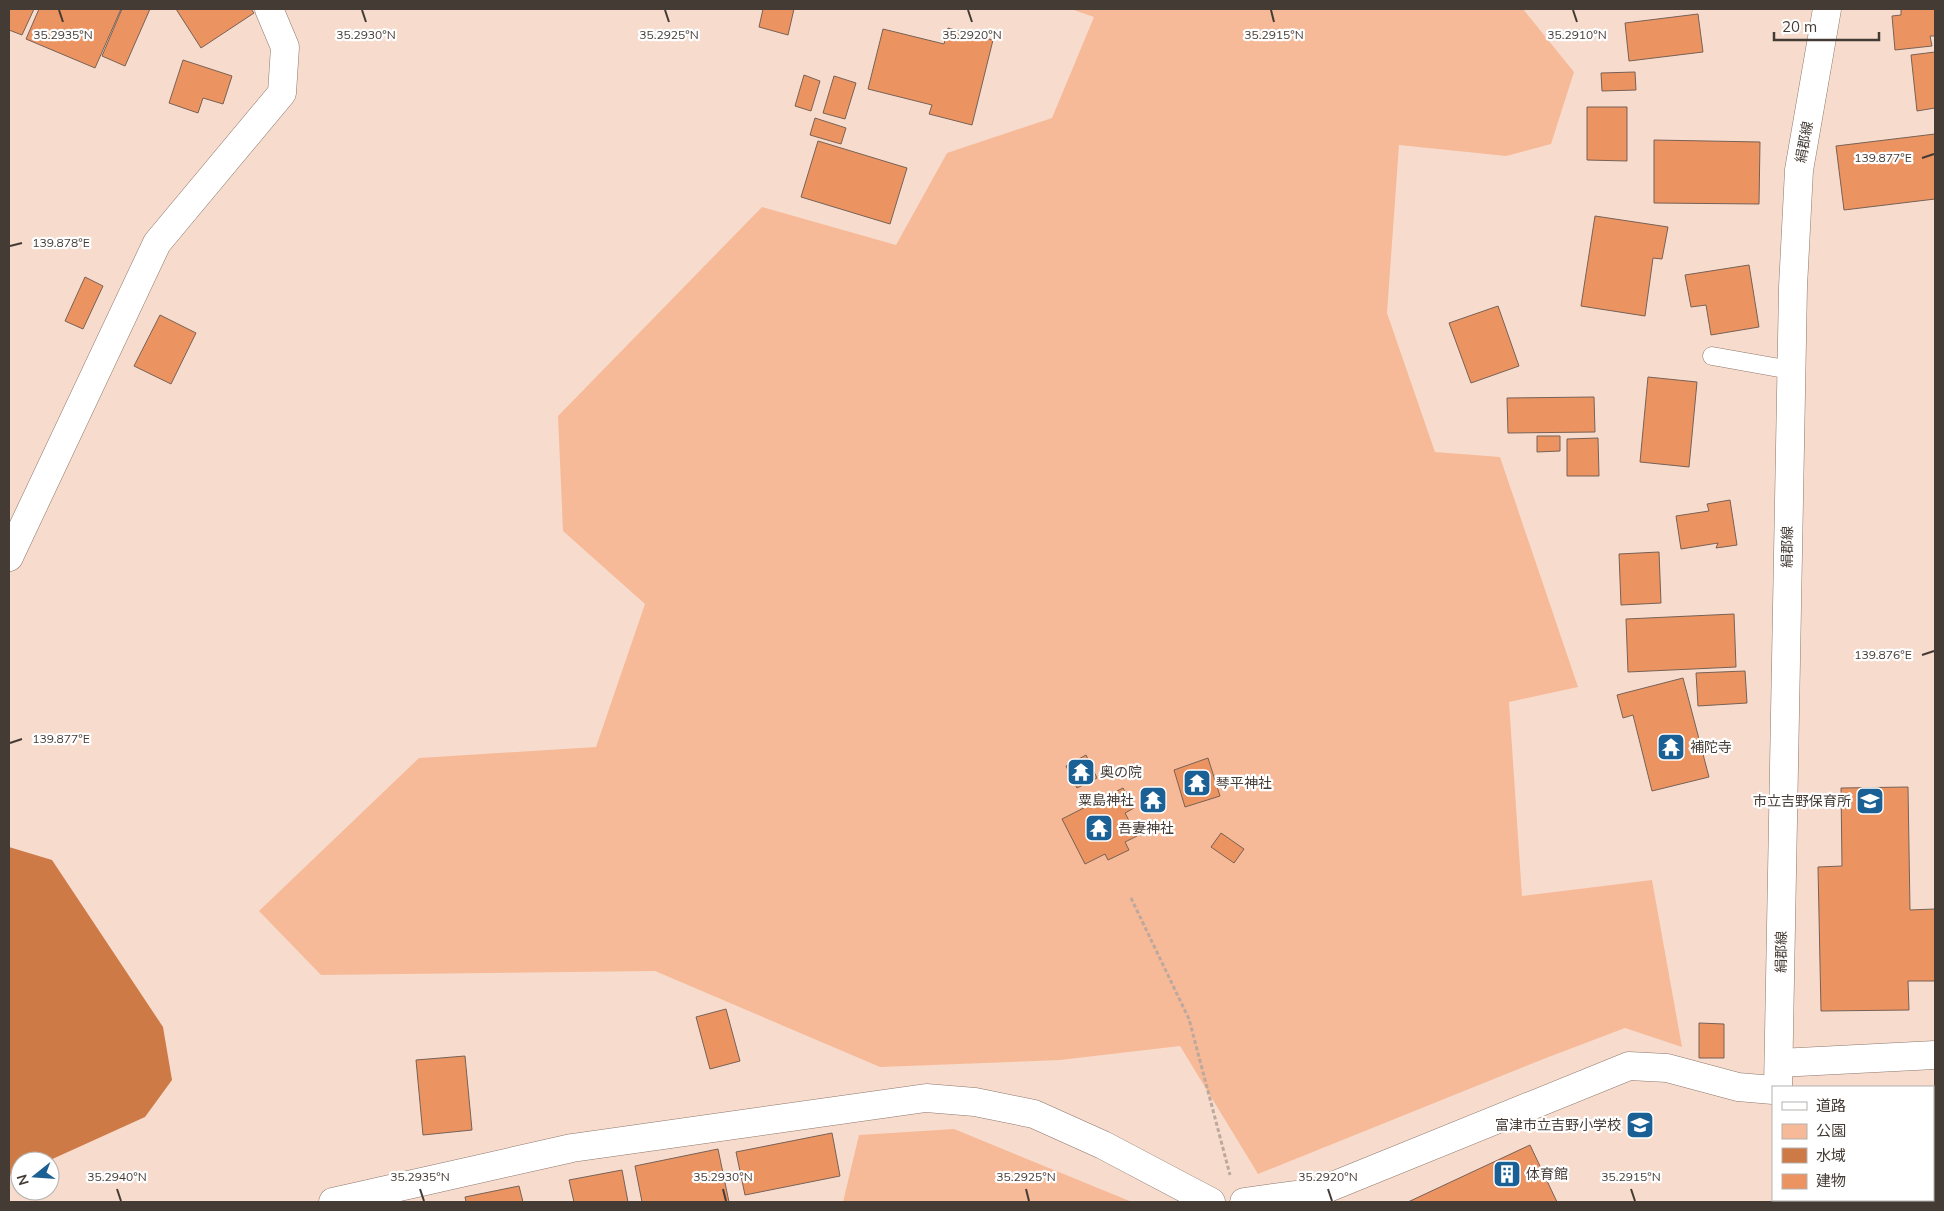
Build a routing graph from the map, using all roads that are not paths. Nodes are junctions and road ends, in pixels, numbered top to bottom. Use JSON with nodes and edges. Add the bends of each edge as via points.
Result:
{"nodes":[{"id":1,"x":269,"y":9,"type":"edge"},
{"id":2,"x":1827,"y":9,"type":"edge"},
{"id":3,"x":1712,"y":356,"type":"dead end"},
{"id":4,"x":1791,"y":370,"type":"junction"},
{"id":5,"x":9,"y":557,"type":"edge"},
{"id":6,"x":1935,"y":1055,"type":"edge"},
{"id":7,"x":1779,"y":1075,"type":"edge"},
{"id":8,"x":1772,"y":1090,"type":"edge"},
{"id":9,"x":1238,"y":1193,"type":"edge"},
{"id":10,"x":333,"y":1202,"type":"edge"},
{"id":11,"x":1210,"y":1202,"type":"edge"}],
"edges":[{"from":1,"to":5,"type":"street","via":[[285,47],[282,93],[157,243]]},
{"from":2,"to":4,"type":"street","name":"絹郡線","via":[[1799,170]]},
{"from":3,"to":4,"type":"lane"},
{"from":4,"to":7,"type":"street","name":"絹郡線"},
{"from":6,"to":7,"type":"street"},
{"from":8,"to":9,"type":"street","via":[[1738,1087],[1667,1068],[1629,1066],[1318,1192]]},
{"from":10,"to":11,"type":"street","via":[[572,1148],[926,1098],[975,1102],[1034,1114],[1103,1145]]}]}
